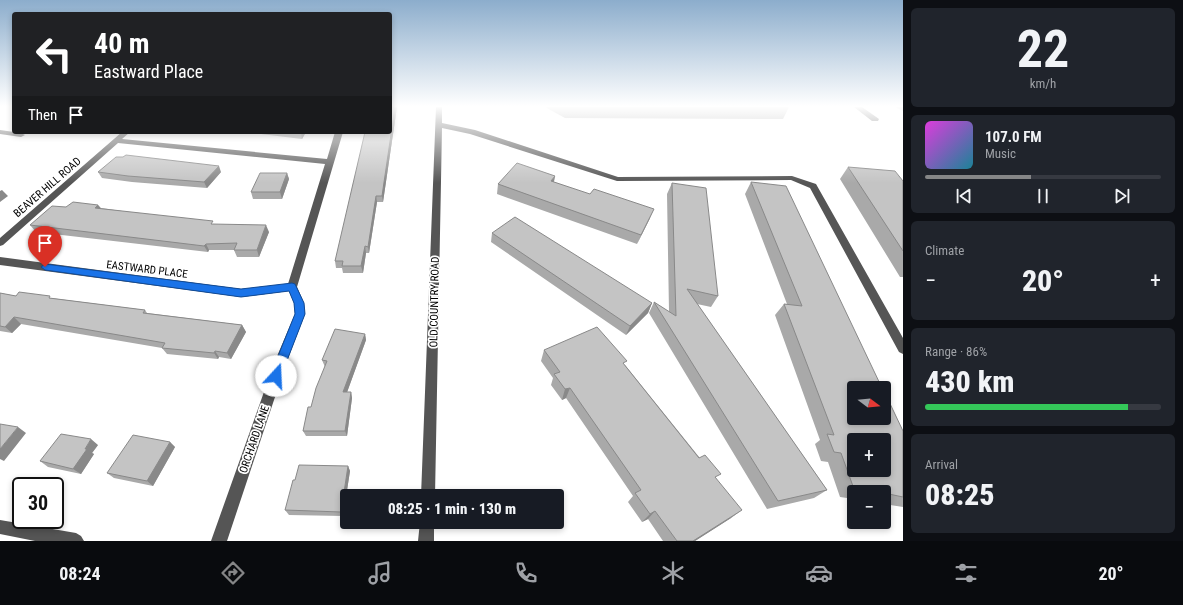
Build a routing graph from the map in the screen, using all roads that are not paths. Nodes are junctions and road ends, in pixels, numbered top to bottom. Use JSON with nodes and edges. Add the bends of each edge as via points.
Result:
{"nodes":[{"id":1,"x":2,"y":132,"type":"edge"},
{"id":2,"x":439,"y":132,"type":"edge"},
{"id":3,"x":473,"y":132,"type":"edge"},
{"id":4,"x":12,"y":134,"type":"edge"},
{"id":5,"x":14,"y":134,"type":"edge"},
{"id":6,"x":124,"y":134,"type":"edge"},
{"id":7,"x":338,"y":134,"type":"edge"},
{"id":8,"x":21,"y":135,"type":"dead end"},
{"id":9,"x":117,"y":141,"type":"junction"},
{"id":10,"x":330,"y":162,"type":"junction"},
{"id":11,"x":0,"y":243,"type":"edge"},
{"id":12,"x":0,"y":261,"type":"edge"},
{"id":13,"x":292,"y":287,"type":"junction"},
{"id":14,"x":903,"y":349,"type":"edge"},
{"id":15,"x":428,"y":489,"type":"edge"},
{"id":16,"x":0,"y":527,"type":"edge"},
{"id":17,"x":427,"y":529,"type":"edge"},
{"id":18,"x":76,"y":541,"type":"edge"},
{"id":19,"x":219,"y":541,"type":"edge"},
{"id":20,"x":426,"y":541,"type":"edge"}],
"edges":[{"from":1,"to":4,"type":"street"},
{"from":2,"to":15,"type":"street","name":"OLD COUNTRY ROAD"},
{"from":3,"to":14,"type":"street","via":[[617,179],[792,178],[813,186]]},
{"from":5,"to":8,"type":"street"},
{"from":6,"to":9,"type":"street","name":"BEAVER HILL ROAD"},
{"from":7,"to":10,"type":"street"},
{"from":9,"to":10,"type":"street"},
{"from":9,"to":11,"type":"street","name":"BEAVER HILL ROAD"},
{"from":10,"to":13,"type":"street"},
{"from":12,"to":13,"type":"street","name":"EASTWARD PLACE","via":[[241,293]]},
{"from":13,"to":19,"type":"street","name":"ORCHARD LANE","via":[[299,303],[300,314],[281,361]]},
{"from":16,"to":18,"type":"street"},
{"from":17,"to":20,"type":"street"}]}
